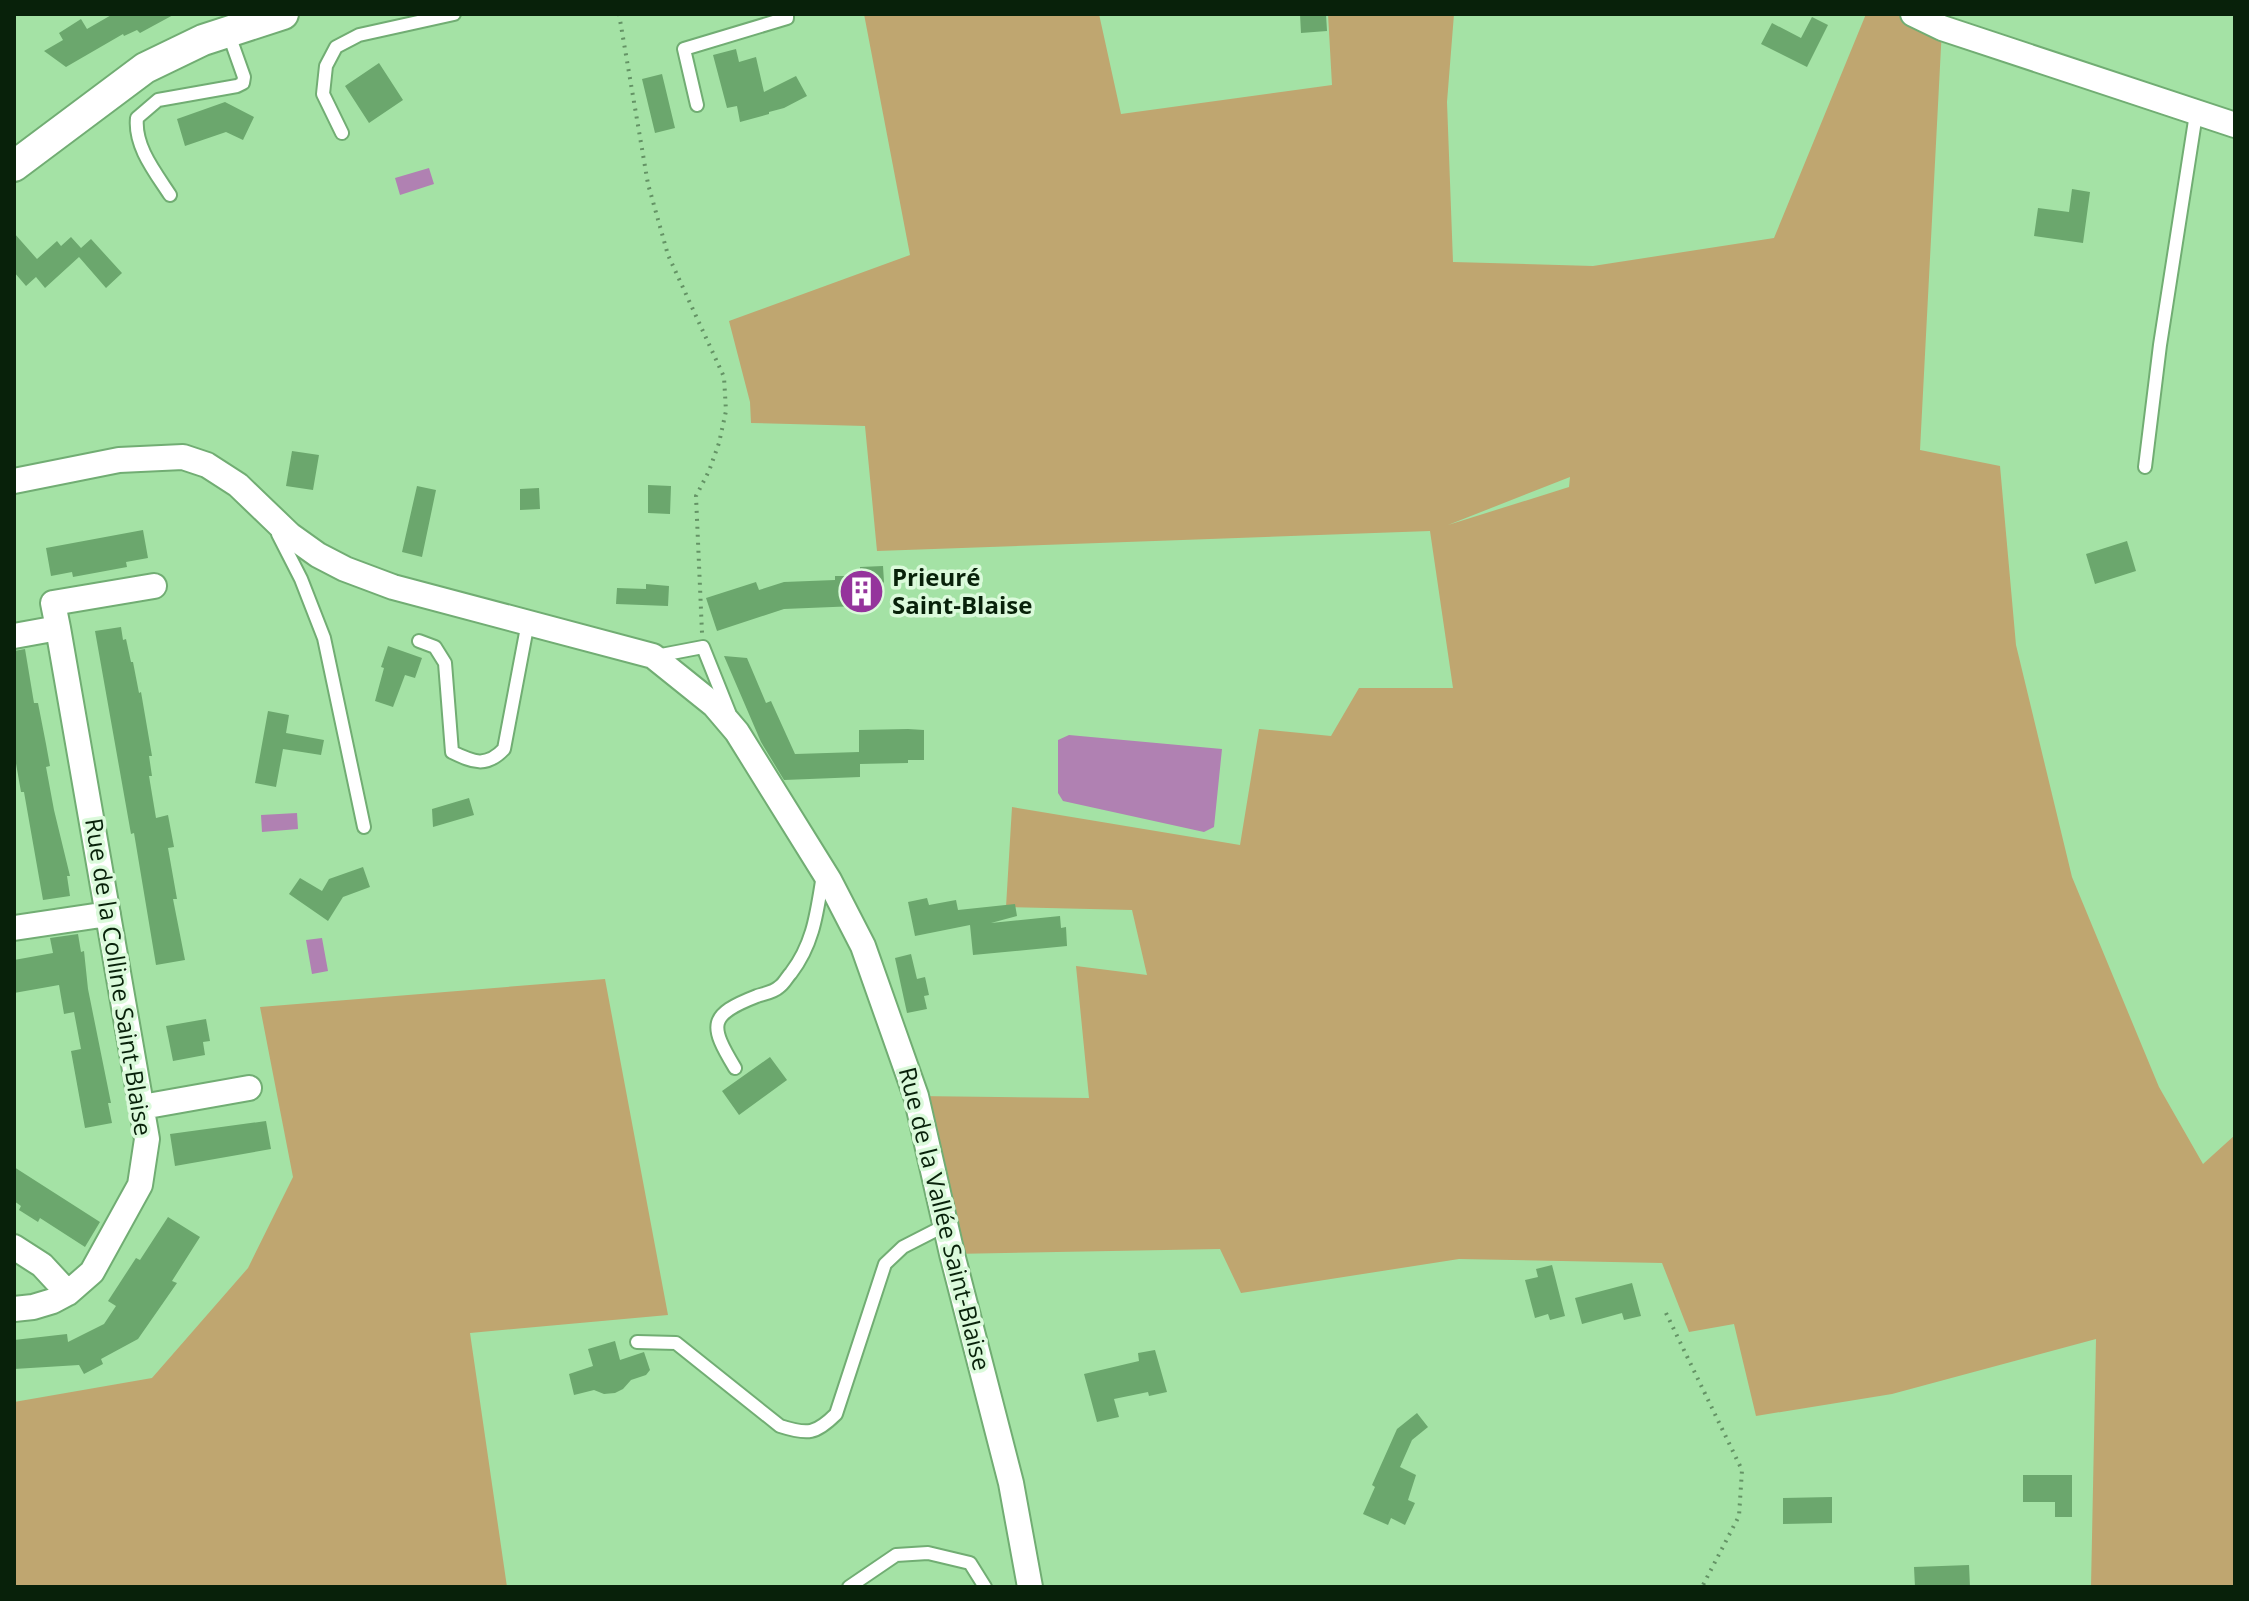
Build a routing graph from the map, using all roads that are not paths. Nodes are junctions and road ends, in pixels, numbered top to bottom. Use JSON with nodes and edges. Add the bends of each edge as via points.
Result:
{"nodes":[{"id":1,"x":283,"y":14,"type":"edge"},
{"id":2,"x":454,"y":14,"type":"edge"},
{"id":3,"x":787,"y":14,"type":"edge"},
{"id":4,"x":1913,"y":14,"type":"edge"},
{"id":5,"x":228,"y":32,"type":"junction"},
{"id":6,"x":697,"y":105,"type":"dead end"},
{"id":7,"x":2196,"y":114,"type":"junction"},
{"id":8,"x":2235,"y":125,"type":"edge"},
{"id":9,"x":342,"y":133,"type":"dead end"},
{"id":10,"x":14,"y":166,"type":"edge"},
{"id":11,"x":170,"y":195,"type":"dead end"},
{"id":12,"x":2145,"y":467,"type":"dead end"},
{"id":13,"x":14,"y":481,"type":"edge"},
{"id":14,"x":268,"y":513,"type":"junction"},
{"id":15,"x":154,"y":586,"type":"dead end"},
{"id":16,"x":528,"y":622,"type":"junction"},
{"id":17,"x":58,"y":628,"type":"junction"},
{"id":18,"x":14,"y":636,"type":"edge"},
{"id":19,"x":419,"y":641,"type":"dead end"},
{"id":20,"x":653,"y":656,"type":"junction"},
{"id":21,"x":737,"y":732,"type":"junction"},
{"id":22,"x":364,"y":827,"type":"dead end"},
{"id":23,"x":824,"y":871,"type":"junction"},
{"id":24,"x":108,"y":914,"type":"junction"},
{"id":25,"x":14,"y":928,"type":"edge"},
{"id":26,"x":735,"y":1068,"type":"dead end"},
{"id":27,"x":249,"y":1088,"type":"dead end"},
{"id":28,"x":142,"y":1107,"type":"junction"},
{"id":29,"x":946,"y":1225,"type":"junction"},
{"id":30,"x":14,"y":1247,"type":"edge"},
{"id":31,"x":68,"y":1293,"type":"junction"},
{"id":32,"x":14,"y":1309,"type":"edge"},
{"id":33,"x":637,"y":1342,"type":"dead end"},
{"id":34,"x":849,"y":1587,"type":"edge"},
{"id":35,"x":985,"y":1587,"type":"edge"},
{"id":36,"x":1030,"y":1587,"type":"edge"}],
"edges":[{"from":1,"to":5,"type":"street"},
{"from":2,"to":9,"type":"lane","via":[[359,35],[336,47],[326,66],[323,94]]},
{"from":3,"to":6,"type":"lane","via":[[684,49]]},
{"from":4,"to":7,"type":"street"},
{"from":5,"to":10,"type":"street","via":[[145,68]]},
{"from":5,"to":11,"type":"lane","via":[[243,83],[158,100],[137,118],[141,146]]},
{"from":7,"to":8,"type":"street"},
{"from":7,"to":12,"type":"lane"},
{"from":13,"to":14,"type":"street","name":"Rue de la Vallée Saint-Blaise","via":[[119,460],[183,457],[238,485]]},
{"from":14,"to":16,"type":"street","name":"Rue de la Vallée Saint-Blaise","via":[[290,535],[345,569]]},
{"from":14,"to":22,"type":"lane","via":[[324,638]]},
{"from":15,"to":17,"type":"street","via":[[53,603]]},
{"from":16,"to":19,"type":"lane","via":[[504,749],[494,759],[472,762],[452,752],[445,663],[435,647]]},
{"from":16,"to":20,"type":"street","name":"Rue de la Vallée Saint-Blaise"},
{"from":17,"to":18,"type":"street"},
{"from":17,"to":24,"type":"street","name":"Rue de la Colline Saint-Blaise"},
{"from":20,"to":21,"type":"street","name":"Rue de la Vallée Saint-Blaise","via":[[714,705]]},
{"from":20,"to":21,"type":"lane","via":[[703,647]]},
{"from":21,"to":23,"type":"street","name":"Rue de la Vallée Saint-Blaise"},
{"from":23,"to":26,"type":"lane","via":[[813,934],[803,957],[779,988],[719,1016],[721,1046]]},
{"from":23,"to":29,"type":"street","name":"Rue de la Vallée Saint-Blaise","via":[[863,946],[916,1096]]},
{"from":24,"to":25,"type":"street"},
{"from":24,"to":28,"type":"street","name":"Rue de la Colline Saint-Blaise"},
{"from":27,"to":28,"type":"street"},
{"from":28,"to":31,"type":"street","name":"Rue de la Colline Saint-Blaise","via":[[147,1139],[140,1185],[92,1272]]},
{"from":29,"to":33,"type":"lane","via":[[903,1247],[885,1264],[836,1414],[821,1429],[801,1433],[780,1426],[676,1343]]},
{"from":29,"to":36,"type":"street","name":"Rue de la Vallée Saint-Blaise","via":[[1011,1483]]},
{"from":30,"to":31,"type":"street","via":[[42,1265]]},
{"from":31,"to":32,"type":"street","name":"Rue de la Colline Saint-Blaise"},
{"from":34,"to":35,"type":"lane","via":[[896,1555],[928,1553],[970,1563]]}]}
